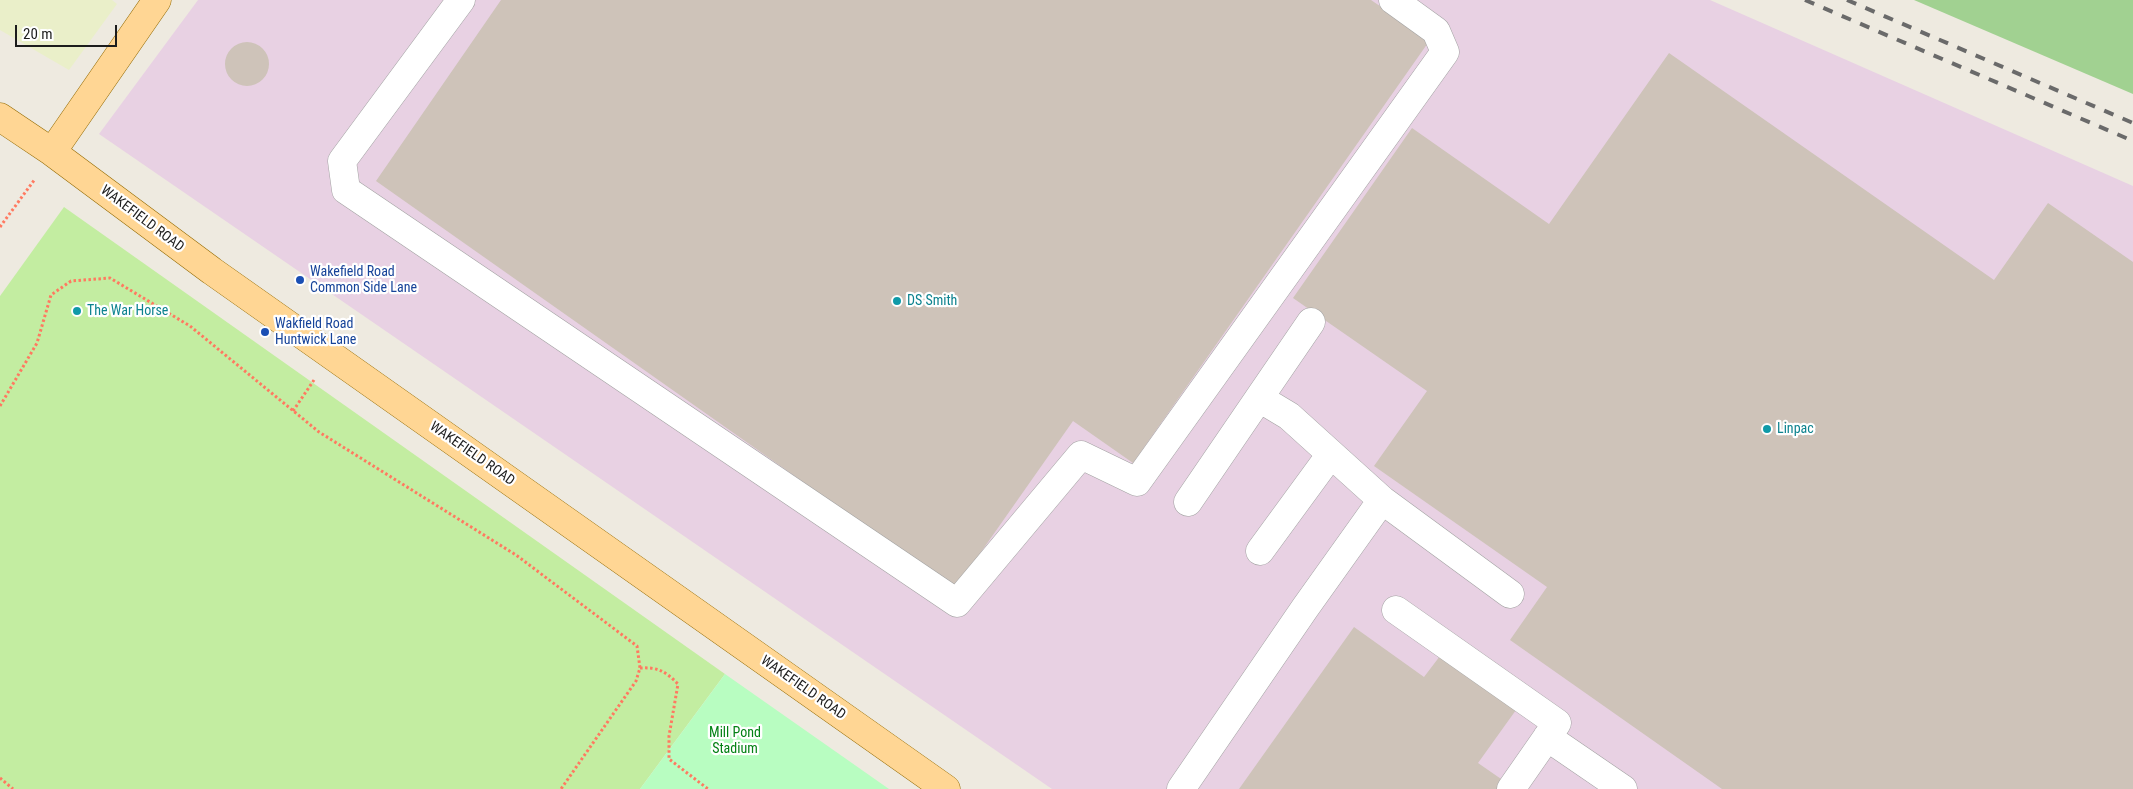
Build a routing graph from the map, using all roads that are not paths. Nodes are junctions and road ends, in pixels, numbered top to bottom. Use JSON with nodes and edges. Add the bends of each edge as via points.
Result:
{"nodes":[{"id":1,"x":157,"y":0,"type":"edge"},
{"id":2,"x":461,"y":0,"type":"edge"},
{"id":3,"x":1393,"y":0,"type":"edge"},
{"id":4,"x":0,"y":117,"type":"edge"},
{"id":5,"x":52,"y":152,"type":"junction"},
{"id":6,"x":1311,"y":322,"type":"dead end"},
{"id":7,"x":1258,"y":398,"type":"junction"},
{"id":8,"x":1331,"y":454,"type":"junction"},
{"id":9,"x":1382,"y":500,"type":"junction"},
{"id":10,"x":1188,"y":502,"type":"dead end"},
{"id":11,"x":1260,"y":551,"type":"dead end"},
{"id":12,"x":1510,"y":594,"type":"dead end"},
{"id":13,"x":1396,"y":610,"type":"dead end"},
{"id":14,"x":1547,"y":737,"type":"junction"},
{"id":15,"x":946,"y":789,"type":"edge"},
{"id":16,"x":1181,"y":789,"type":"edge"},
{"id":17,"x":1511,"y":789,"type":"edge"},
{"id":18,"x":1623,"y":789,"type":"edge"}],
"edges":[{"from":1,"to":5,"type":"main road"},
{"from":2,"to":3,"type":"lane","via":[[342,161],[346,190],[957,603],[1081,455],[1137,482],[1445,52],[1436,31]]},
{"from":4,"to":5,"type":"main road","name":"WAKEFIELD ROAD"},
{"from":5,"to":15,"type":"main road","name":"WAKEFIELD ROAD","via":[[228,282]]},
{"from":6,"to":7,"type":"lane"},
{"from":7,"to":8,"type":"lane","via":[[1289,416]]},
{"from":7,"to":10,"type":"lane"},
{"from":8,"to":9,"type":"lane"},
{"from":8,"to":11,"type":"lane"},
{"from":9,"to":12,"type":"lane"},
{"from":9,"to":16,"type":"lane"},
{"from":13,"to":14,"type":"lane","via":[[1557,723]]},
{"from":14,"to":17,"type":"lane"},
{"from":14,"to":18,"type":"lane"}]}
